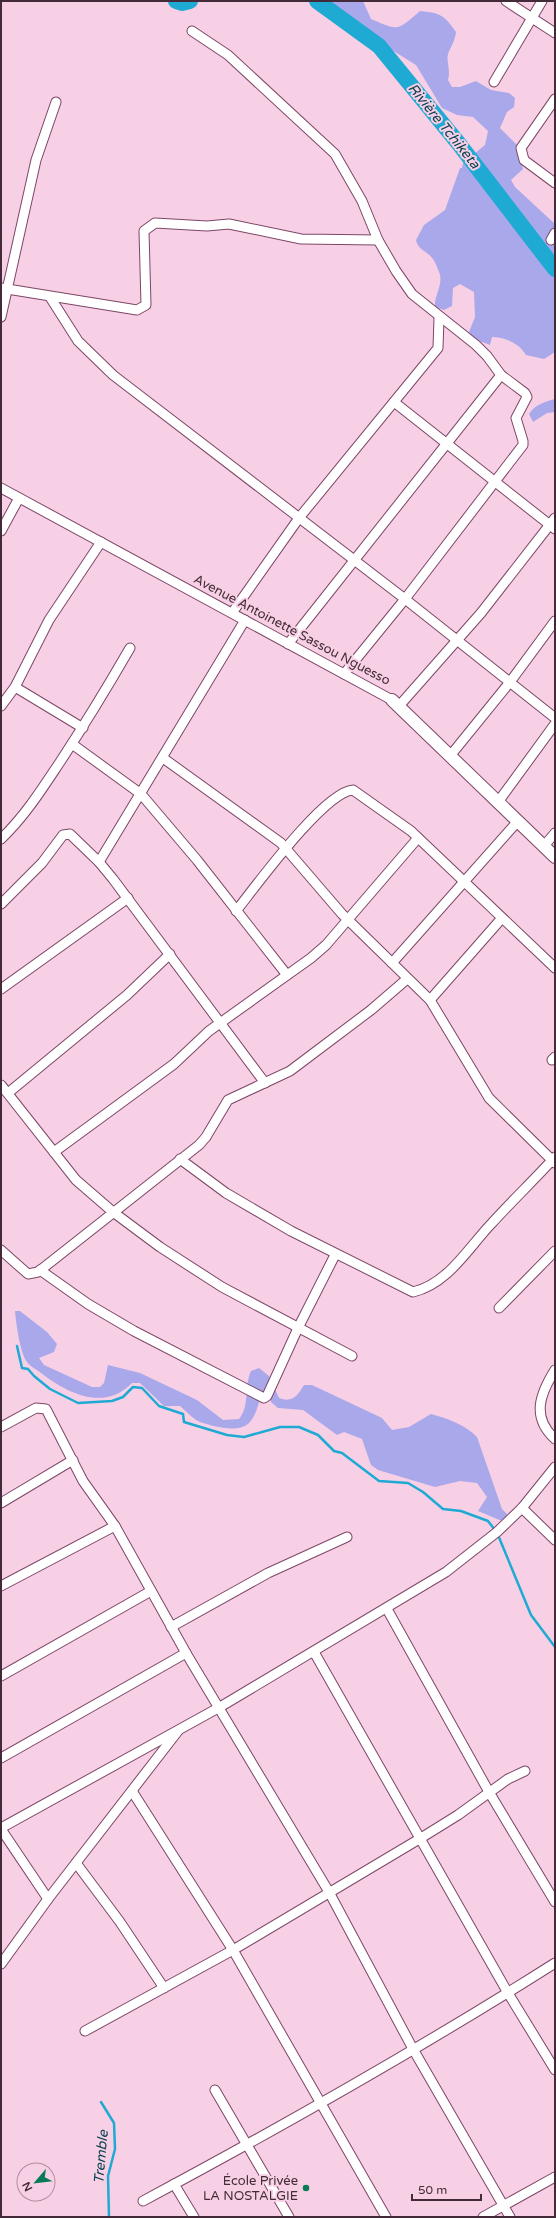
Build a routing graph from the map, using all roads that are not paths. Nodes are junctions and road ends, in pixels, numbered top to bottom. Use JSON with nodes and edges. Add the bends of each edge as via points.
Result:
{"nodes":[{"id":1,"x":506,"y":1,"type":"edge"},
{"id":2,"x":542,"y":1,"type":"edge"},
{"id":3,"x":531,"y":17,"type":"junction"},
{"id":4,"x":192,"y":31,"type":"dead end"},
{"id":5,"x":555,"y":33,"type":"edge"},
{"id":6,"x":494,"y":82,"type":"dead end"},
{"id":7,"x":555,"y":99,"type":"edge"},
{"id":8,"x":56,"y":102,"type":"dead end"},
{"id":9,"x":555,"y":183,"type":"edge"},
{"id":10,"x":378,"y":240,"type":"junction"},
{"id":11,"x":4,"y":289,"type":"edge"},
{"id":12,"x":50,"y":297,"type":"junction"},
{"id":13,"x":1,"y":317,"type":"edge"},
{"id":14,"x":439,"y":318,"type":"junction"},
{"id":15,"x":501,"y":375,"type":"junction"},
{"id":16,"x":394,"y":402,"type":"junction"},
{"id":17,"x":447,"y":443,"type":"junction"},
{"id":18,"x":494,"y":481,"type":"junction"},
{"id":19,"x":1,"y":488,"type":"edge"},
{"id":20,"x":18,"y":498,"type":"junction"},
{"id":21,"x":299,"y":518,"type":"junction"},
{"id":22,"x":553,"y":524,"type":"edge"},
{"id":23,"x":1,"y":531,"type":"edge"},
{"id":24,"x":101,"y":542,"type":"junction"},
{"id":25,"x":354,"y":559,"type":"junction"},
{"id":26,"x":405,"y":599,"type":"junction"},
{"id":27,"x":232,"y":613,"type":"junction"},
{"id":28,"x":245,"y":620,"type":"junction"},
{"id":29,"x":555,"y":621,"type":"edge"},
{"id":30,"x":456,"y":640,"type":"junction"},
{"id":31,"x":288,"y":644,"type":"junction"},
{"id":32,"x":130,"y":648,"type":"dead end"},
{"id":33,"x":344,"y":674,"type":"junction"},
{"id":34,"x":510,"y":682,"type":"junction"},
{"id":35,"x":15,"y":687,"type":"junction"},
{"id":36,"x":395,"y":703,"type":"junction"},
{"id":37,"x":1,"y":706,"type":"edge"},
{"id":38,"x":555,"y":718,"type":"edge"},
{"id":39,"x":555,"y":724,"type":"edge"},
{"id":40,"x":83,"y":728,"type":"junction"},
{"id":41,"x":72,"y":744,"type":"junction"},
{"id":42,"x":450,"y":756,"type":"junction"},
{"id":43,"x":163,"y":758,"type":"junction"},
{"id":44,"x":141,"y":794,"type":"junction"},
{"id":45,"x":498,"y":802,"type":"junction"},
{"id":46,"x":518,"y":821,"type":"junction"},
{"id":47,"x":555,"y":833,"type":"edge"},
{"id":48,"x":418,"y":838,"type":"junction"},
{"id":49,"x":1,"y":839,"type":"edge"},
{"id":50,"x":544,"y":846,"type":"junction"},
{"id":51,"x":285,"y":848,"type":"junction"},
{"id":52,"x":555,"y":857,"type":"edge"},
{"id":53,"x":99,"y":862,"type":"junction"},
{"id":54,"x":464,"y":881,"type":"junction"},
{"id":55,"x":128,"y":898,"type":"junction"},
{"id":56,"x":1,"y":904,"type":"edge"},
{"id":57,"x":236,"y":911,"type":"junction"},
{"id":58,"x":502,"y":918,"type":"junction"},
{"id":59,"x":348,"y":920,"type":"junction"},
{"id":60,"x":170,"y":954,"type":"junction"},
{"id":61,"x":392,"y":963,"type":"junction"},
{"id":62,"x":555,"y":968,"type":"edge"},
{"id":63,"x":287,"y":975,"type":"junction"},
{"id":64,"x":407,"y":979,"type":"junction"},
{"id":65,"x":1,"y":989,"type":"edge"},
{"id":66,"x":430,"y":1000,"type":"junction"},
{"id":67,"x":222,"y":1022,"type":"junction"},
{"id":68,"x":265,"y":1083,"type":"junction"},
{"id":69,"x":1,"y":1084,"type":"edge"},
{"id":70,"x":8,"y":1093,"type":"junction"},
{"id":71,"x":54,"y":1152,"type":"junction"},
{"id":72,"x":180,"y":1159,"type":"junction"},
{"id":73,"x":554,"y":1160,"type":"edge"},
{"id":74,"x":113,"y":1212,"type":"junction"},
{"id":75,"x":1,"y":1250,"type":"edge"},
{"id":76,"x":555,"y":1251,"type":"edge"},
{"id":77,"x":335,"y":1254,"type":"junction"},
{"id":78,"x":40,"y":1270,"type":"junction"},
{"id":79,"x":499,"y":1308,"type":"dead end"},
{"id":80,"x":298,"y":1328,"type":"junction"},
{"id":81,"x":352,"y":1356,"type":"dead end"},
{"id":82,"x":555,"y":1370,"type":"edge"},
{"id":83,"x":1,"y":1427,"type":"edge"},
{"id":84,"x":555,"y":1439,"type":"edge"},
{"id":85,"x":72,"y":1460,"type":"junction"},
{"id":86,"x":555,"y":1467,"type":"edge"},
{"id":87,"x":1,"y":1503,"type":"edge"},
{"id":88,"x":522,"y":1508,"type":"junction"},
{"id":89,"x":115,"y":1526,"type":"junction"},
{"id":90,"x":348,"y":1537,"type":"dead end"},
{"id":91,"x":555,"y":1540,"type":"edge"},
{"id":92,"x":1,"y":1586,"type":"edge"},
{"id":93,"x":151,"y":1591,"type":"junction"},
{"id":94,"x":387,"y":1609,"type":"junction"},
{"id":95,"x":171,"y":1627,"type":"junction"},
{"id":96,"x":314,"y":1652,"type":"junction"},
{"id":97,"x":186,"y":1653,"type":"junction"},
{"id":98,"x":1,"y":1676,"type":"edge"},
{"id":99,"x":220,"y":1707,"type":"junction"},
{"id":100,"x":181,"y":1727,"type":"junction"},
{"id":101,"x":1,"y":1758,"type":"edge"},
{"id":102,"x":525,"y":1771,"type":"dead end"},
{"id":103,"x":132,"y":1790,"type":"junction"},
{"id":104,"x":489,"y":1792,"type":"junction"},
{"id":105,"x":1,"y":1829,"type":"edge"},
{"id":106,"x":421,"y":1838,"type":"junction"},
{"id":107,"x":76,"y":1863,"type":"junction"},
{"id":108,"x":329,"y":1892,"type":"junction"},
{"id":109,"x":48,"y":1899,"type":"junction"},
{"id":110,"x":555,"y":1902,"type":"edge"},
{"id":111,"x":233,"y":1950,"type":"junction"},
{"id":112,"x":555,"y":1963,"type":"edge"},
{"id":113,"x":1,"y":1964,"type":"edge"},
{"id":114,"x":164,"y":1988,"type":"junction"},
{"id":115,"x":508,"y":1993,"type":"junction"},
{"id":116,"x":85,"y":2031,"type":"dead end"},
{"id":117,"x":413,"y":2049,"type":"junction"},
{"id":118,"x":555,"y":2070,"type":"edge"},
{"id":119,"x":215,"y":2090,"type":"dead end"},
{"id":120,"x":320,"y":2104,"type":"junction"},
{"id":121,"x":249,"y":2145,"type":"junction"},
{"id":122,"x":555,"y":2177,"type":"edge"},
{"id":123,"x":174,"y":2184,"type":"junction"},
{"id":124,"x":143,"y":2201,"type":"dead end"},
{"id":125,"x":503,"y":2206,"type":"junction"},
{"id":126,"x":194,"y":2217,"type":"edge"},
{"id":127,"x":289,"y":2217,"type":"edge"},
{"id":128,"x":386,"y":2217,"type":"edge"},
{"id":129,"x":483,"y":2217,"type":"edge"},
{"id":130,"x":510,"y":2217,"type":"edge"}],
"edges":[{"from":1,"to":3,"type":"street"},
{"from":2,"to":3,"type":"street"},
{"from":3,"to":5,"type":"street"},
{"from":3,"to":6,"type":"street"},
{"from":4,"to":10,"type":"street","via":[[234,60],[335,154],[362,200]]},
{"from":7,"to":9,"type":"street","via":[[525,140],[521,154],[524,160]]},
{"from":8,"to":11,"type":"street","via":[[36,160]]},
{"from":10,"to":12,"type":"street","via":[[301,239],[229,224],[207,226],[156,223],[144,231],[146,305],[136,310]]},
{"from":10,"to":14,"type":"street","via":[[412,294]]},
{"from":11,"to":12,"type":"street"},
{"from":11,"to":13,"type":"street"},
{"from":12,"to":21,"type":"street","via":[[78,341],[95,360]]},
{"from":14,"to":15,"type":"street","via":[[487,356]]},
{"from":14,"to":16,"type":"street","via":[[438,348]]},
{"from":15,"to":17,"type":"street"},
{"from":15,"to":18,"type":"street","via":[[527,397],[516,418],[523,445]]},
{"from":16,"to":17,"type":"street"},
{"from":16,"to":21,"type":"street"},
{"from":17,"to":18,"type":"street"},
{"from":17,"to":25,"type":"street"},
{"from":18,"to":22,"type":"street"},
{"from":18,"to":26,"type":"street"},
{"from":19,"to":20,"type":"street","name":"Avenue Antoinette Sassou Nguesso"},
{"from":20,"to":23,"type":"street"},
{"from":20,"to":24,"type":"street","name":"Avenue Antoinette Sassou Nguesso"},
{"from":21,"to":25,"type":"street"},
{"from":21,"to":27,"type":"street"},
{"from":22,"to":30,"type":"street"},
{"from":24,"to":27,"type":"street","name":"Avenue Antoinette Sassou Nguesso"},
{"from":24,"to":35,"type":"street","via":[[49,620]]},
{"from":25,"to":26,"type":"street"},
{"from":25,"to":31,"type":"street"},
{"from":26,"to":30,"type":"street"},
{"from":26,"to":33,"type":"street"},
{"from":27,"to":28,"type":"street","name":"Avenue Antoinette Sassou Nguesso"},
{"from":28,"to":31,"type":"street","name":"Avenue Antoinette Sassou Nguesso"},
{"from":28,"to":43,"type":"street"},
{"from":29,"to":34,"type":"street"},
{"from":30,"to":34,"type":"street"},
{"from":30,"to":36,"type":"street"},
{"from":31,"to":33,"type":"street","name":"Avenue Antoinette Sassou Nguesso"},
{"from":32,"to":40,"type":"street"},
{"from":33,"to":36,"type":"street","name":"Avenue Antoinette Sassou Nguesso"},
{"from":34,"to":38,"type":"street"},
{"from":34,"to":42,"type":"street"},
{"from":35,"to":37,"type":"street"},
{"from":35,"to":40,"type":"street"},
{"from":36,"to":42,"type":"street","name":"Avenue Antoinette Sassou Nguesso"},
{"from":39,"to":45,"type":"street"},
{"from":40,"to":41,"type":"street"},
{"from":41,"to":44,"type":"street"},
{"from":41,"to":49,"type":"street","via":[[19,822]]},
{"from":42,"to":45,"type":"street","name":"Avenue Antoinette Sassou Nguesso"},
{"from":43,"to":44,"type":"street"},
{"from":43,"to":51,"type":"street"},
{"from":44,"to":53,"type":"street"},
{"from":44,"to":57,"type":"street"},
{"from":45,"to":46,"type":"street","name":"Avenue Antoinette Sassou Nguesso"},
{"from":46,"to":50,"type":"street","name":"Avenue Antoinette Sassou Nguesso"},
{"from":46,"to":54,"type":"street"},
{"from":47,"to":50,"type":"street"},
{"from":48,"to":51,"type":"street","via":[[353,790],[342,793],[304,826]]},
{"from":48,"to":54,"type":"street"},
{"from":48,"to":59,"type":"street"},
{"from":50,"to":52,"type":"street","name":"Avenue Antoinette Sassou Nguesso"},
{"from":51,"to":57,"type":"street"},
{"from":51,"to":59,"type":"street"},
{"from":53,"to":55,"type":"street"},
{"from":53,"to":56,"type":"street","via":[[70,834],[65,834],[42,863]]},
{"from":54,"to":58,"type":"street"},
{"from":54,"to":61,"type":"street"},
{"from":55,"to":60,"type":"street"},
{"from":55,"to":65,"type":"street"},
{"from":57,"to":63,"type":"street"},
{"from":58,"to":62,"type":"street"},
{"from":58,"to":66,"type":"street"},
{"from":59,"to":61,"type":"street"},
{"from":59,"to":63,"type":"street","via":[[326,945]]},
{"from":60,"to":67,"type":"street"},
{"from":60,"to":70,"type":"street","via":[[127,995]]},
{"from":61,"to":64,"type":"street"},
{"from":63,"to":67,"type":"street"},
{"from":64,"to":66,"type":"street"},
{"from":64,"to":68,"type":"street","via":[[327,1045],[290,1071]]},
{"from":66,"to":73,"type":"street","via":[[489,1098]]},
{"from":67,"to":68,"type":"street"},
{"from":67,"to":71,"type":"street","via":[[174,1064]]},
{"from":68,"to":72,"type":"street","via":[[228,1100],[206,1137]]},
{"from":69,"to":70,"type":"street"},
{"from":70,"to":71,"type":"street"},
{"from":71,"to":74,"type":"street","via":[[76,1180]]},
{"from":72,"to":74,"type":"street"},
{"from":72,"to":77,"type":"street","via":[[226,1193]]},
{"from":73,"to":77,"type":"street","via":[[490,1225],[459,1262],[423,1290],[413,1292]]},
{"from":74,"to":78,"type":"street"},
{"from":74,"to":80,"type":"street","via":[[160,1247],[222,1287]]},
{"from":75,"to":78,"type":"street","via":[[28,1274]]},
{"from":76,"to":79,"type":"street"},
{"from":77,"to":80,"type":"street"},
{"from":78,"to":80,"type":"street","via":[[88,1304],[134,1331],[264,1398]]},
{"from":80,"to":81,"type":"street"},
{"from":82,"to":84,"type":"street","via":[[545,1387],[540,1418],[548,1433]]},
{"from":83,"to":85,"type":"street","via":[[36,1408],[46,1409]]},
{"from":85,"to":87,"type":"street"},
{"from":85,"to":89,"type":"street","via":[[91,1494]]},
{"from":86,"to":88,"type":"street"},
{"from":88,"to":91,"type":"street"},
{"from":88,"to":94,"type":"street","via":[[459,1563]]},
{"from":89,"to":92,"type":"street"},
{"from":89,"to":93,"type":"street"},
{"from":90,"to":95,"type":"street","via":[[268,1573]]},
{"from":93,"to":95,"type":"street"},
{"from":93,"to":98,"type":"street"},
{"from":94,"to":96,"type":"street"},
{"from":94,"to":104,"type":"street"},
{"from":95,"to":97,"type":"street"},
{"from":96,"to":99,"type":"street"},
{"from":96,"to":106,"type":"street"},
{"from":97,"to":99,"type":"street"},
{"from":97,"to":101,"type":"street"},
{"from":99,"to":100,"type":"street"},
{"from":99,"to":108,"type":"street"},
{"from":100,"to":103,"type":"street"},
{"from":100,"to":105,"type":"street"},
{"from":102,"to":104,"type":"street"},
{"from":103,"to":107,"type":"street"},
{"from":103,"to":111,"type":"street"},
{"from":104,"to":106,"type":"street"},
{"from":104,"to":110,"type":"street"},
{"from":105,"to":109,"type":"street"},
{"from":106,"to":108,"type":"street"},
{"from":106,"to":115,"type":"street"},
{"from":107,"to":109,"type":"street"},
{"from":107,"to":114,"type":"street","via":[[120,1922]]},
{"from":108,"to":111,"type":"street"},
{"from":108,"to":117,"type":"street"},
{"from":109,"to":113,"type":"street"},
{"from":111,"to":114,"type":"street"},
{"from":111,"to":120,"type":"street"},
{"from":112,"to":115,"type":"street"},
{"from":114,"to":116,"type":"street"},
{"from":115,"to":117,"type":"street"},
{"from":115,"to":118,"type":"street"},
{"from":117,"to":120,"type":"street"},
{"from":117,"to":125,"type":"street"},
{"from":119,"to":121,"type":"street"},
{"from":120,"to":121,"type":"street"},
{"from":120,"to":128,"type":"street"},
{"from":121,"to":123,"type":"street"},
{"from":121,"to":127,"type":"street"},
{"from":122,"to":125,"type":"street"},
{"from":123,"to":124,"type":"street"},
{"from":123,"to":126,"type":"street"},
{"from":125,"to":129,"type":"street"},
{"from":125,"to":130,"type":"street"}]}
